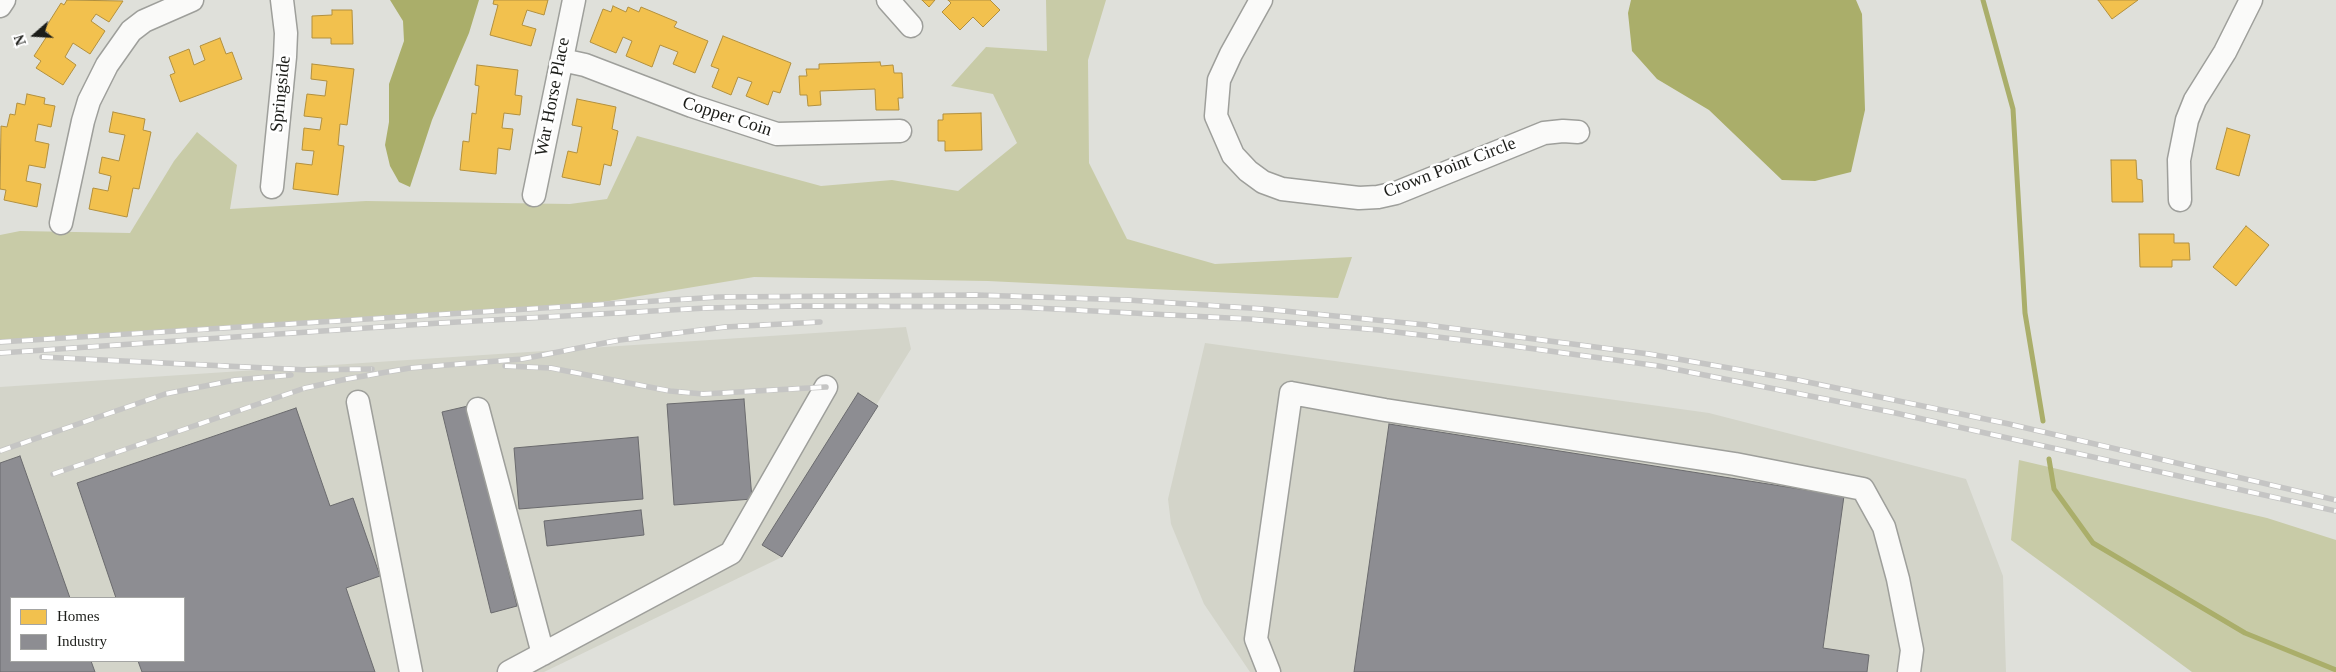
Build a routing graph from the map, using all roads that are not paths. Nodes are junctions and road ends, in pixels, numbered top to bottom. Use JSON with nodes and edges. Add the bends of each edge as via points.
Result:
{"nodes":[{"id":1,"x":4,"y":0,"type":"edge"},
{"id":2,"x":192,"y":0,"type":"edge"},
{"id":3,"x":282,"y":0,"type":"edge"},
{"id":4,"x":574,"y":0,"type":"edge"},
{"id":5,"x":888,"y":0,"type":"edge"},
{"id":6,"x":1261,"y":0,"type":"edge"},
{"id":7,"x":2251,"y":0,"type":"edge"},
{"id":8,"x":0,"y":6,"type":"edge"},
{"id":9,"x":911,"y":26,"type":"dead end"},
{"id":10,"x":562,"y":60,"type":"junction"},
{"id":11,"x":900,"y":131,"type":"dead end"},
{"id":12,"x":1578,"y":132,"type":"dead end"},
{"id":13,"x":272,"y":187,"type":"dead end"},
{"id":14,"x":534,"y":195,"type":"dead end"},
{"id":15,"x":2180,"y":200,"type":"dead end"},
{"id":16,"x":61,"y":223,"type":"dead end"},
{"id":17,"x":826,"y":387,"type":"dead end"},
{"id":18,"x":358,"y":402,"type":"dead end"},
{"id":19,"x":478,"y":409,"type":"dead end"},
{"id":20,"x":543,"y":654,"type":"junction"},
{"id":21,"x":411,"y":672,"type":"edge"},
{"id":22,"x":509,"y":672,"type":"edge"},
{"id":23,"x":1269,"y":672,"type":"edge"},
{"id":24,"x":1909,"y":672,"type":"edge"}],
"edges":[{"from":1,"to":8,"type":"street"},
{"from":2,"to":16,"type":"street","via":[[144,21],[131,31],[107,65],[83,121]]},
{"from":3,"to":13,"type":"street","name":"Springside","via":[[285,57]]},
{"from":4,"to":10,"type":"street","name":"War Horse Place"},
{"from":5,"to":9,"type":"street"},
{"from":6,"to":12,"type":"street","name":"Crown Point Circle","via":[[1219,80],[1216,116],[1233,156],[1263,182],[1282,189],[1359,198],[1378,197],[1396,193],[1544,134]]},
{"from":7,"to":15,"type":"street","via":[[2186,120],[2179,160]]},
{"from":10,"to":11,"type":"street","name":"Copper Coin","via":[[585,65],[777,134]]},
{"from":10,"to":14,"type":"street","name":"War Horse Place"},
{"from":17,"to":20,"type":"street","via":[[731,553]]},
{"from":18,"to":21,"type":"street"},
{"from":19,"to":20,"type":"street"},
{"from":20,"to":22,"type":"street"},
{"from":23,"to":24,"type":"street","via":[[1256,638],[1291,393],[1735,464],[1863,489],[1884,527],[1898,579],[1912,650]]}]}
